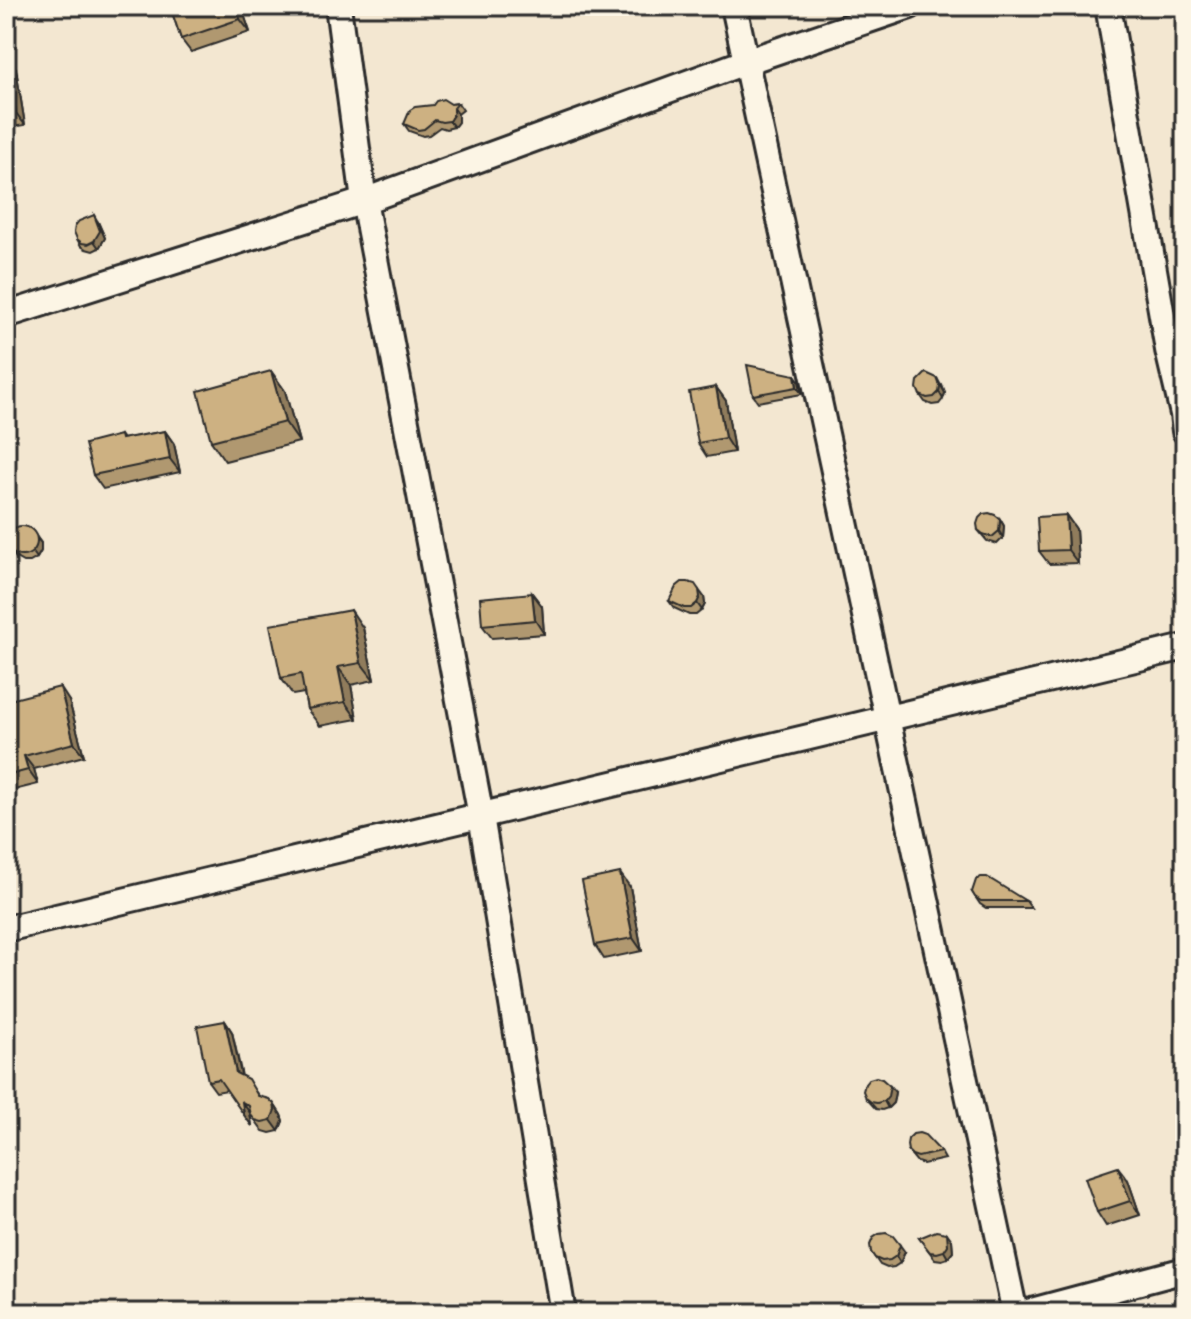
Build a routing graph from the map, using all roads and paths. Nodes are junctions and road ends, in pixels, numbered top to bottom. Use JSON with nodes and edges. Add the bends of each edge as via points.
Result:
{"nodes":[{"id":1,"x":338,"y":6,"type":"edge"},
{"id":2,"x":734,"y":6,"type":"edge"},
{"id":3,"x":910,"y":6,"type":"edge"},
{"id":4,"x":1108,"y":6,"type":"edge"},
{"id":5,"x":745,"y":62,"type":"junction"},
{"id":6,"x":364,"y":201,"type":"junction"},
{"id":7,"x":6,"y":315,"type":"edge"},
{"id":8,"x":1185,"y":431,"type":"edge"},
{"id":9,"x":1185,"y":647,"type":"edge"},
{"id":10,"x":888,"y":718,"type":"junction"},
{"id":11,"x":481,"y":816,"type":"junction"},
{"id":12,"x":6,"y":929,"type":"edge"},
{"id":13,"x":1185,"y":1270,"type":"edge"},
{"id":14,"x":563,"y":1313,"type":"edge"},
{"id":15,"x":1015,"y":1313,"type":"edge"},
{"id":16,"x":1024,"y":1313,"type":"edge"}],
"edges":[{"from":1,"to":6,"type":"street"},
{"from":2,"to":5,"type":"street"},
{"from":3,"to":5,"type":"street"},
{"from":4,"to":8,"type":"street"},
{"from":5,"to":6,"type":"street"},
{"from":5,"to":10,"type":"street"},
{"from":6,"to":7,"type":"street"},
{"from":6,"to":11,"type":"street"},
{"from":9,"to":10,"type":"street"},
{"from":10,"to":11,"type":"street"},
{"from":10,"to":15,"type":"street"},
{"from":11,"to":12,"type":"street"},
{"from":11,"to":14,"type":"street"},
{"from":13,"to":16,"type":"street"}]}
